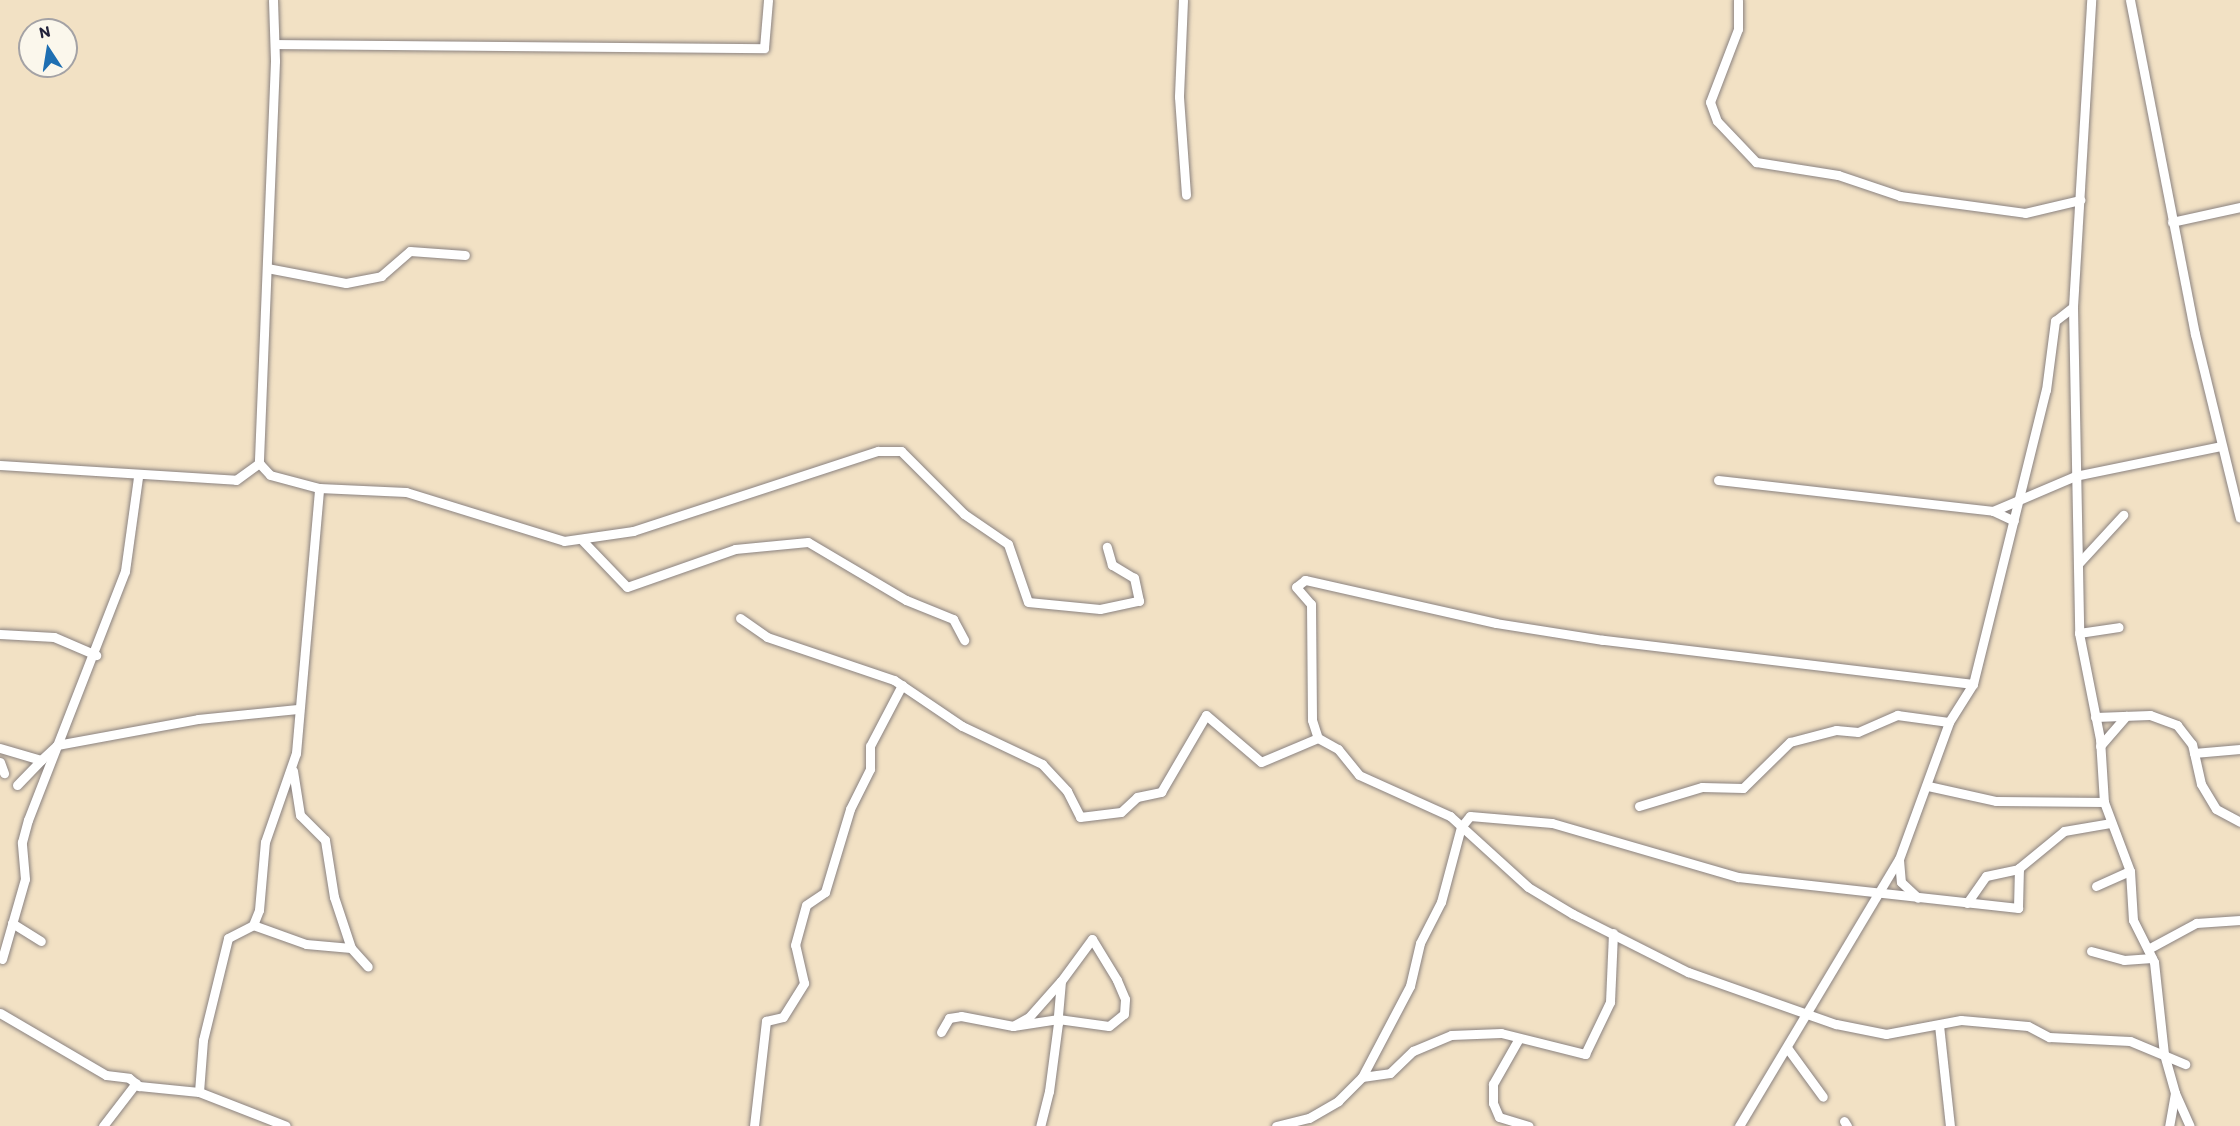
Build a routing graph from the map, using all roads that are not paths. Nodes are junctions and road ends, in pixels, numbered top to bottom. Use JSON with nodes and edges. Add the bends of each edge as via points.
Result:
{"nodes":[{"id":1,"x":273,"y":0,"type":"edge"},
{"id":2,"x":768,"y":0,"type":"edge"},
{"id":3,"x":1183,"y":0,"type":"edge"},
{"id":4,"x":1738,"y":0,"type":"edge"},
{"id":5,"x":2091,"y":0,"type":"edge"},
{"id":6,"x":2130,"y":0,"type":"edge"},
{"id":7,"x":274,"y":44,"type":"junction"},
{"id":8,"x":1186,"y":195,"type":"dead end"},
{"id":9,"x":2080,"y":200,"type":"junction"},
{"id":10,"x":2240,"y":207,"type":"edge"},
{"id":11,"x":2172,"y":222,"type":"junction"},
{"id":12,"x":465,"y":255,"type":"dead end"},
{"id":13,"x":267,"y":268,"type":"junction"},
{"id":14,"x":2073,"y":307,"type":"junction"},
{"id":15,"x":2222,"y":446,"type":"junction"},
{"id":16,"x":259,"y":463,"type":"junction"},
{"id":17,"x":0,"y":465,"type":"edge"},
{"id":18,"x":2074,"y":476,"type":"junction"},
{"id":19,"x":138,"y":477,"type":"junction"},
{"id":20,"x":1718,"y":480,"type":"dead end"},
{"id":21,"x":319,"y":488,"type":"junction"},
{"id":22,"x":2018,"y":500,"type":"junction"},
{"id":23,"x":1993,"y":511,"type":"junction"},
{"id":24,"x":2123,"y":514,"type":"dead end"},
{"id":25,"x":2240,"y":518,"type":"edge"},
{"id":26,"x":2014,"y":521,"type":"junction"},
{"id":27,"x":581,"y":539,"type":"junction"},
{"id":28,"x":1107,"y":547,"type":"dead end"},
{"id":29,"x":2078,"y":564,"type":"junction"},
{"id":30,"x":740,"y":618,"type":"dead end"},
{"id":31,"x":2118,"y":627,"type":"dead end"},
{"id":32,"x":2079,"y":633,"type":"junction"},
{"id":33,"x":0,"y":634,"type":"edge"},
{"id":34,"x":963,"y":640,"type":"dead end"},
{"id":35,"x":96,"y":655,"type":"junction"},
{"id":36,"x":1973,"y":684,"type":"junction"},
{"id":37,"x":902,"y":685,"type":"junction"},
{"id":38,"x":298,"y":709,"type":"junction"},
{"id":39,"x":2126,"y":716,"type":"junction"},
{"id":40,"x":2095,"y":717,"type":"junction"},
{"id":41,"x":1949,"y":722,"type":"junction"},
{"id":42,"x":1318,"y":738,"type":"junction"},
{"id":43,"x":57,"y":745,"type":"junction"},
{"id":44,"x":2100,"y":746,"type":"junction"},
{"id":45,"x":0,"y":748,"type":"edge"},
{"id":46,"x":2240,"y":749,"type":"edge"},
{"id":47,"x":2194,"y":753,"type":"junction"},
{"id":48,"x":41,"y":760,"type":"junction"},
{"id":49,"x":0,"y":762,"type":"edge"},
{"id":50,"x":293,"y":769,"type":"junction"},
{"id":51,"x":4,"y":773,"type":"dead end"},
{"id":52,"x":17,"y":785,"type":"dead end"},
{"id":53,"x":1928,"y":786,"type":"junction"},
{"id":54,"x":2104,"y":802,"type":"junction"},
{"id":55,"x":1639,"y":806,"type":"dead end"},
{"id":56,"x":2240,"y":822,"type":"edge"},
{"id":57,"x":2111,"y":823,"type":"junction"},
{"id":58,"x":1461,"y":827,"type":"junction"},
{"id":59,"x":1899,"y":859,"type":"junction"},
{"id":60,"x":2019,"y":870,"type":"junction"},
{"id":61,"x":2130,"y":871,"type":"junction"},
{"id":62,"x":2096,"y":886,"type":"dead end"},
{"id":63,"x":1881,"y":891,"type":"junction"},
{"id":64,"x":1918,"y":898,"type":"junction"},
{"id":65,"x":1967,"y":903,"type":"junction"},
{"id":66,"x":2240,"y":920,"type":"edge"},
{"id":67,"x":12,"y":923,"type":"junction"},
{"id":68,"x":253,"y":925,"type":"junction"},
{"id":69,"x":1613,"y":933,"type":"junction"},
{"id":70,"x":41,"y":941,"type":"dead end"},
{"id":71,"x":351,"y":948,"type":"junction"},
{"id":72,"x":2091,"y":951,"type":"dead end"},
{"id":73,"x":2150,"y":954,"type":"junction"},
{"id":74,"x":2,"y":959,"type":"dead end"},
{"id":75,"x":368,"y":967,"type":"dead end"},
{"id":76,"x":1061,"y":981,"type":"junction"},
{"id":77,"x":0,"y":1013,"type":"edge"},
{"id":78,"x":1808,"y":1014,"type":"junction"},
{"id":79,"x":1058,"y":1019,"type":"junction"},
{"id":80,"x":1939,"y":1025,"type":"junction"},
{"id":81,"x":1013,"y":1026,"type":"junction"},
{"id":82,"x":941,"y":1032,"type":"dead end"},
{"id":83,"x":1518,"y":1040,"type":"junction"},
{"id":84,"x":1788,"y":1049,"type":"junction"},
{"id":85,"x":2164,"y":1054,"type":"junction"},
{"id":86,"x":2185,"y":1064,"type":"dead end"},
{"id":87,"x":1362,"y":1077,"type":"junction"},
{"id":88,"x":135,"y":1083,"type":"junction"},
{"id":89,"x":199,"y":1092,"type":"junction"},
{"id":90,"x":2175,"y":1093,"type":"junction"},
{"id":91,"x":1823,"y":1097,"type":"dead end"},
{"id":92,"x":103,"y":1126,"type":"edge"},
{"id":93,"x":286,"y":1126,"type":"edge"},
{"id":94,"x":754,"y":1126,"type":"edge"},
{"id":95,"x":1040,"y":1126,"type":"edge"},
{"id":96,"x":1276,"y":1126,"type":"edge"},
{"id":97,"x":1529,"y":1126,"type":"edge"},
{"id":98,"x":1739,"y":1126,"type":"edge"},
{"id":99,"x":1950,"y":1126,"type":"edge"},
{"id":100,"x":2169,"y":1126,"type":"edge"},
{"id":101,"x":2190,"y":1126,"type":"edge"}],
"edges":[{"from":1,"to":7,"type":"street"},
{"from":2,"to":7,"type":"street","via":[[764,48]]},
{"from":3,"to":8,"type":"street","via":[[1179,97]]},
{"from":4,"to":9,"type":"street","via":[[1738,29],[1710,102],[1717,121],[1756,162],[1838,175],[1900,196],[2025,213]]},
{"from":5,"to":9,"type":"street"},
{"from":6,"to":11,"type":"street"},
{"from":7,"to":13,"type":"street"},
{"from":9,"to":14,"type":"street"},
{"from":10,"to":11,"type":"street"},
{"from":11,"to":15,"type":"street"},
{"from":12,"to":13,"type":"street","via":[[410,251],[381,276],[346,283]]},
{"from":13,"to":16,"type":"street"},
{"from":14,"to":18,"type":"street"},
{"from":14,"to":22,"type":"street","via":[[2055,321],[2046,390]]},
{"from":15,"to":18,"type":"street"},
{"from":15,"to":25,"type":"street"},
{"from":16,"to":19,"type":"street","via":[[236,480]]},
{"from":16,"to":21,"type":"street","via":[[270,475]]},
{"from":17,"to":19,"type":"street"},
{"from":18,"to":22,"type":"street"},
{"from":18,"to":29,"type":"street"},
{"from":19,"to":35,"type":"street","via":[[125,571]]},
{"from":20,"to":23,"type":"street"},
{"from":21,"to":27,"type":"street","via":[[405,492],[546,540]]},
{"from":21,"to":38,"type":"street"},
{"from":22,"to":23,"type":"street"},
{"from":22,"to":26,"type":"street"},
{"from":23,"to":26,"type":"street"},
{"from":24,"to":29,"type":"street"},
{"from":26,"to":36,"type":"street"},
{"from":27,"to":28,"type":"street","via":[[633,531],[890,451],[901,451],[963,514],[1008,544],[1028,602],[1100,609],[1138,601],[1134,578],[1112,565]]},
{"from":27,"to":34,"type":"street","via":[[627,587],[735,549],[808,542],[906,600],[953,619]]},
{"from":29,"to":32,"type":"street"},
{"from":30,"to":37,"type":"street","via":[[767,637],[853,662]]},
{"from":31,"to":32,"type":"street"},
{"from":32,"to":40,"type":"street"},
{"from":33,"to":35,"type":"street","via":[[54,637]]},
{"from":35,"to":43,"type":"street"},
{"from":36,"to":41,"type":"street"},
{"from":36,"to":42,"type":"street","via":[[1591,638],[1496,623],[1305,580],[1296,587],[1311,604],[1312,720]]},
{"from":37,"to":42,"type":"street","via":[[962,726],[1042,764],[1067,791],[1080,817],[1121,812],[1137,797],[1161,792],[1206,715],[1248,756],[1261,762]]},
{"from":37,"to":94,"type":"street","via":[[870,746],[870,769],[850,809],[825,892],[806,905],[795,945],[804,983],[783,1017],[766,1021]]},
{"from":38,"to":43,"type":"street","via":[[198,719]]},
{"from":38,"to":50,"type":"street"},
{"from":39,"to":40,"type":"street"},
{"from":39,"to":44,"type":"street"},
{"from":39,"to":47,"type":"street","via":[[2150,715],[2177,725]]},
{"from":40,"to":44,"type":"street"},
{"from":41,"to":53,"type":"street"},
{"from":41,"to":55,"type":"street","via":[[1897,715],[1858,732],[1836,730],[1790,742],[1743,788],[1702,787]]},
{"from":42,"to":58,"type":"street","via":[[1338,749],[1359,775],[1450,816]]},
{"from":43,"to":48,"type":"street"},
{"from":43,"to":67,"type":"street","via":[[22,842],[25,879]]},
{"from":44,"to":54,"type":"street"},
{"from":45,"to":48,"type":"street"},
{"from":46,"to":47,"type":"street"},
{"from":47,"to":56,"type":"street","via":[[2200,784],[2216,809]]},
{"from":48,"to":52,"type":"street"},
{"from":49,"to":51,"type":"street"},
{"from":50,"to":68,"type":"street","via":[[273,811]]},
{"from":50,"to":71,"type":"street","via":[[300,815],[325,840],[334,897]]},
{"from":53,"to":54,"type":"street","via":[[1996,801]]},
{"from":53,"to":59,"type":"street"},
{"from":54,"to":57,"type":"street"},
{"from":57,"to":60,"type":"street","via":[[2064,831]]},
{"from":57,"to":61,"type":"street"},
{"from":58,"to":63,"type":"street","via":[[1478,814],[1531,819],[1714,872]]},
{"from":58,"to":69,"type":"street","via":[[1518,872],[1528,887]]},
{"from":58,"to":87,"type":"street","via":[[1410,986]]},
{"from":59,"to":63,"type":"street"},
{"from":59,"to":64,"type":"street","via":[[1901,882]]},
{"from":60,"to":65,"type":"street","via":[[1986,876]]},
{"from":60,"to":65,"type":"street","via":[[2018,908]]},
{"from":61,"to":62,"type":"street"},
{"from":61,"to":73,"type":"street","via":[[2133,920]]},
{"from":63,"to":64,"type":"street"},
{"from":63,"to":78,"type":"street"},
{"from":64,"to":65,"type":"street"},
{"from":66,"to":73,"type":"street","via":[[2196,923]]},
{"from":67,"to":70,"type":"street"},
{"from":67,"to":74,"type":"street"},
{"from":68,"to":71,"type":"street","via":[[306,945]]},
{"from":68,"to":89,"type":"street","via":[[228,938],[203,1040]]},
{"from":69,"to":78,"type":"street","via":[[1724,987]]},
{"from":69,"to":83,"type":"street","via":[[1610,1002],[1585,1054]]},
{"from":71,"to":75,"type":"street"},
{"from":72,"to":73,"type":"street","via":[[2124,960]]},
{"from":73,"to":85,"type":"street"},
{"from":76,"to":79,"type":"street"},
{"from":76,"to":79,"type":"street","via":[[1092,939],[1125,999],[1124,1014],[1109,1026]]},
{"from":76,"to":81,"type":"street","via":[[1029,1017]]},
{"from":77,"to":88,"type":"street","via":[[38,1032],[73,1059]]},
{"from":78,"to":80,"type":"street","via":[[1886,1034]]},
{"from":78,"to":84,"type":"street"},
{"from":79,"to":81,"type":"street"},
{"from":79,"to":95,"type":"street"},
{"from":80,"to":85,"type":"street","via":[[1961,1020],[2028,1026],[2049,1037],[2119,1040]]},
{"from":80,"to":99,"type":"street"},
{"from":81,"to":82,"type":"street","via":[[961,1016],[949,1018]]},
{"from":83,"to":87,"type":"street","via":[[1484,1032],[1444,1036],[1413,1051],[1390,1072]]},
{"from":83,"to":97,"type":"street","via":[[1493,1084],[1493,1103],[1499,1117]]},
{"from":84,"to":91,"type":"street"},
{"from":84,"to":98,"type":"street"},
{"from":85,"to":86,"type":"street"},
{"from":85,"to":90,"type":"street"},
{"from":87,"to":96,"type":"street","via":[[1338,1101],[1309,1118]]},
{"from":88,"to":89,"type":"street"},
{"from":88,"to":92,"type":"street"},
{"from":89,"to":93,"type":"street"},
{"from":90,"to":100,"type":"street"},
{"from":90,"to":101,"type":"street"}]}
